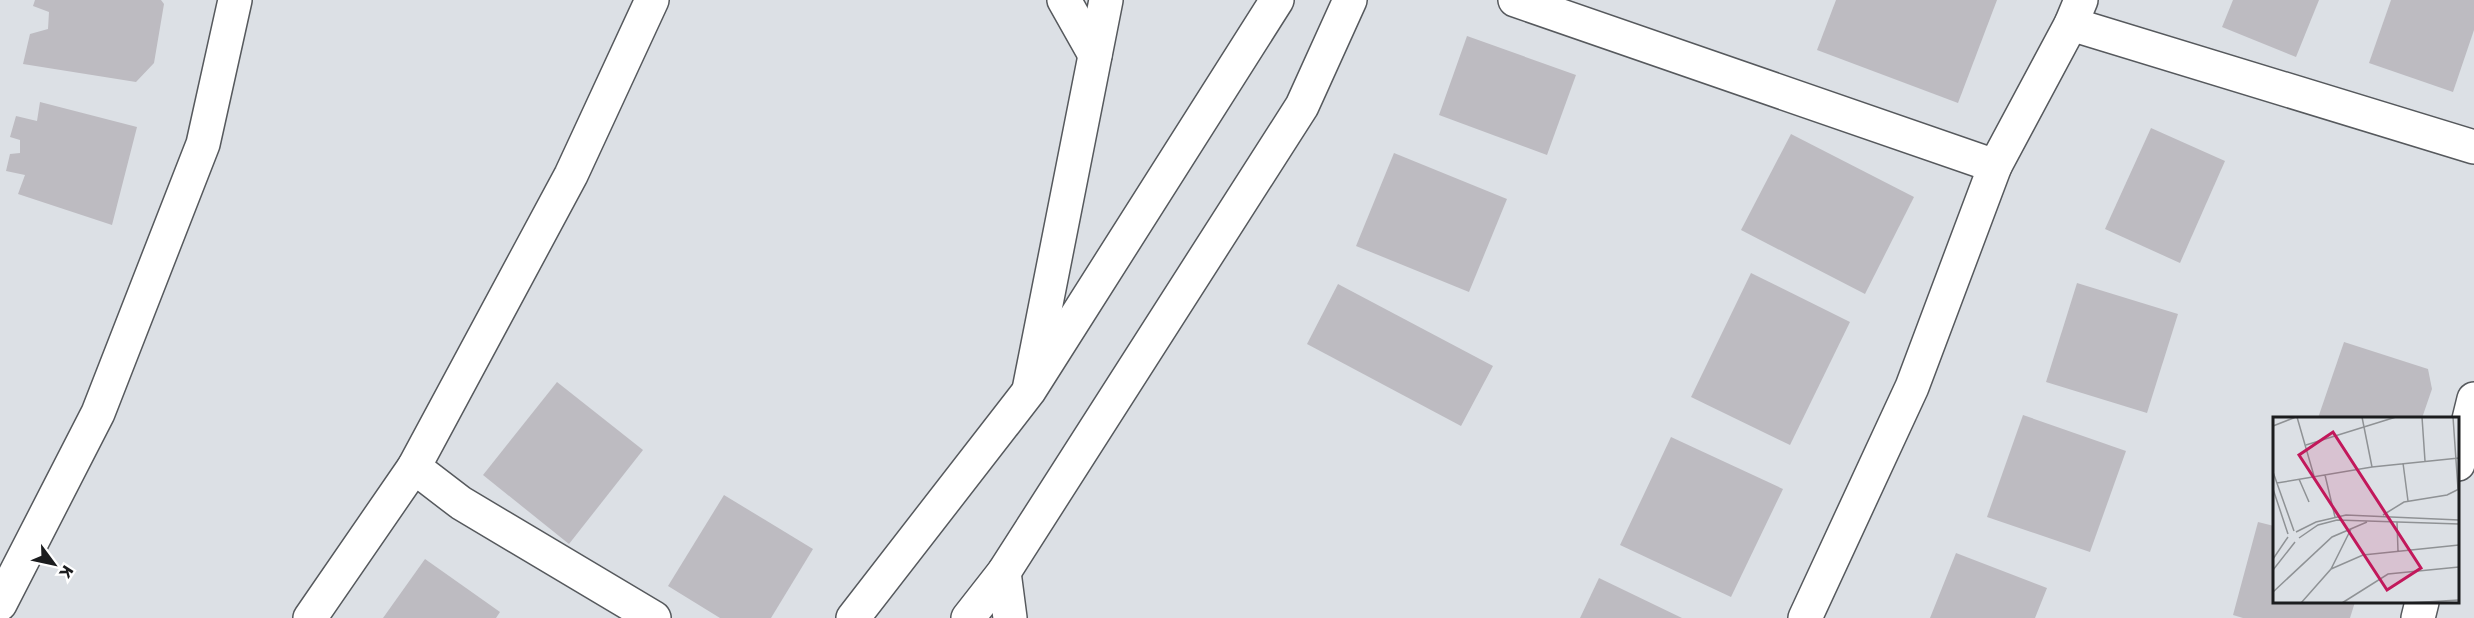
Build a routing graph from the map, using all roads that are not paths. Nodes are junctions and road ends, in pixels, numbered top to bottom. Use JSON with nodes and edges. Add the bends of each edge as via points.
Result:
{"nodes":[{"id":1,"x":235,"y":0,"type":"edge"},
{"id":2,"x":652,"y":0,"type":"edge"},
{"id":3,"x":1064,"y":0,"type":"edge"},
{"id":4,"x":1106,"y":0,"type":"edge"},
{"id":5,"x":1277,"y":0,"type":"edge"},
{"id":6,"x":1350,"y":0,"type":"edge"},
{"id":7,"x":1515,"y":0,"type":"edge"},
{"id":8,"x":2076,"y":12,"type":"edge"},
{"id":9,"x":1095,"y":55,"type":"junction"},
{"id":10,"x":2474,"y":147,"type":"edge"},
{"id":11,"x":1995,"y":166,"type":"junction"},
{"id":12,"x":1029,"y":391,"type":"junction"},
{"id":13,"x":2474,"y":399,"type":"edge"},
{"id":14,"x":2459,"y":456,"type":"edge"},
{"id":15,"x":414,"y":467,"type":"junction"},
{"id":16,"x":1004,"y":572,"type":"junction"},
{"id":17,"x":2422,"y":603,"type":"edge"},
{"id":18,"x":0,"y":604,"type":"edge"},
{"id":19,"x":310,"y":618,"type":"edge"},
{"id":20,"x":654,"y":618,"type":"edge"},
{"id":21,"x":852,"y":618,"type":"edge"},
{"id":22,"x":968,"y":618,"type":"edge"},
{"id":23,"x":1010,"y":618,"type":"edge"},
{"id":24,"x":1805,"y":618,"type":"edge"},
{"id":25,"x":2418,"y":618,"type":"edge"}],
"edges":[{"from":1,"to":18,"type":"street","via":[[202,144],[98,413]]},
{"from":2,"to":15,"type":"street","via":[[571,175]]},
{"from":3,"to":9,"type":"street"},
{"from":4,"to":9,"type":"street"},
{"from":5,"to":12,"type":"street"},
{"from":6,"to":16,"type":"street","via":[[1302,106]]},
{"from":7,"to":11,"type":"street"},
{"from":8,"to":10,"type":"street"},
{"from":8,"to":11,"type":"street"},
{"from":9,"to":12,"type":"street"},
{"from":11,"to":24,"type":"street","via":[[1912,387]]},
{"from":12,"to":21,"type":"street"},
{"from":13,"to":14,"type":"street"},
{"from":15,"to":19,"type":"street"},
{"from":15,"to":20,"type":"street","via":[[461,503]]},
{"from":16,"to":22,"type":"street"},
{"from":16,"to":23,"type":"street"},
{"from":17,"to":25,"type":"street"}]}
